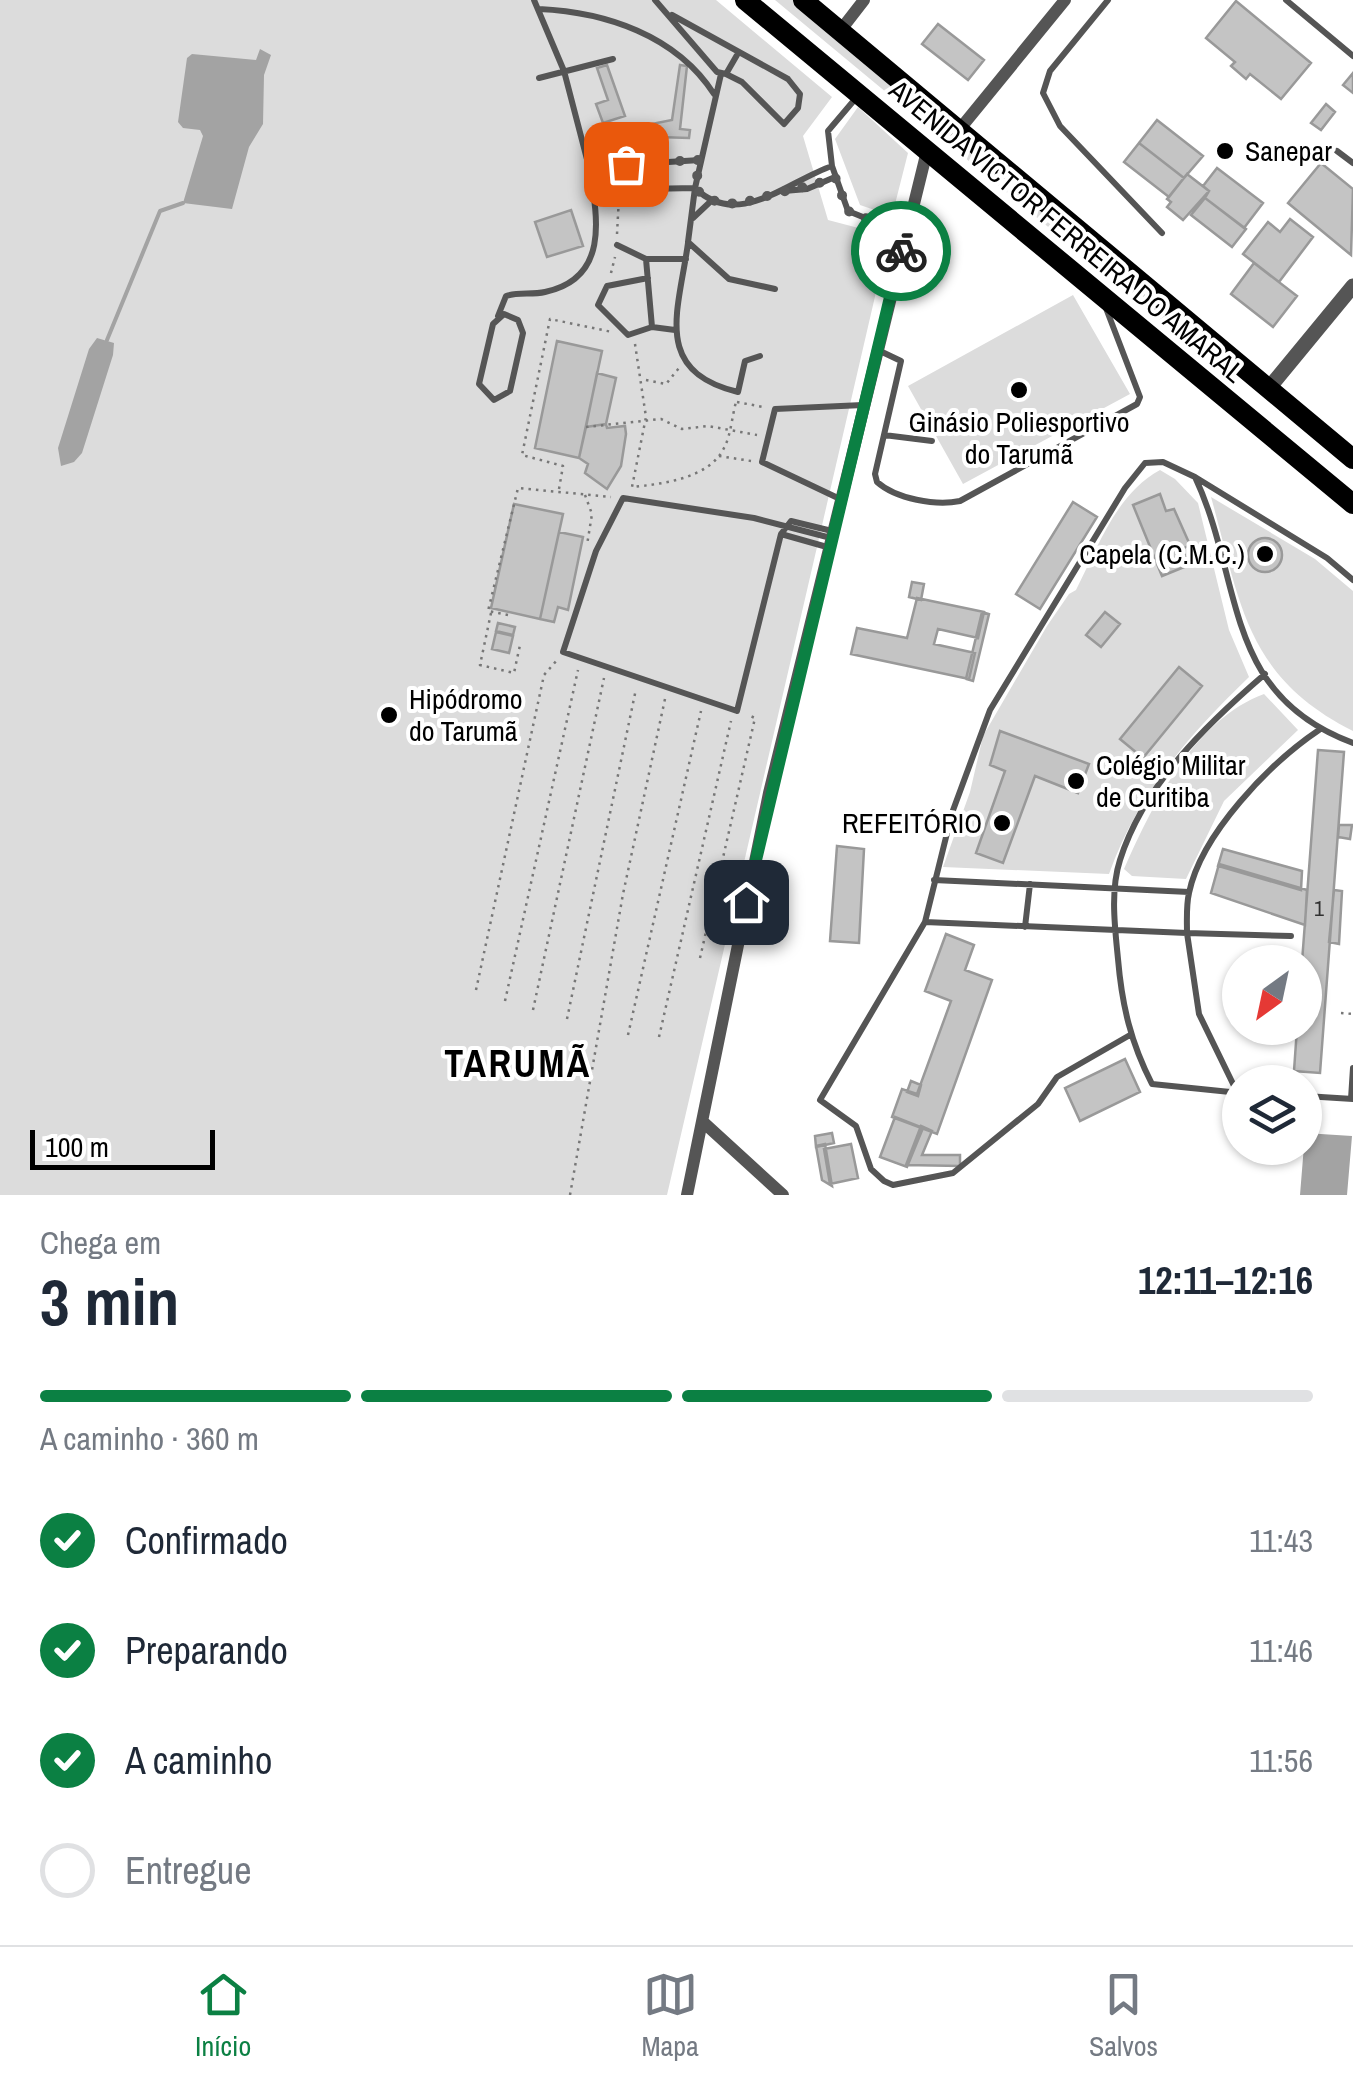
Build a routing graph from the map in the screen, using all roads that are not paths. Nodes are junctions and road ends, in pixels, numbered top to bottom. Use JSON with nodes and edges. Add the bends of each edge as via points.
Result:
{"nodes":[{"id":1,"x":534,"y":0,"type":"edge"},
{"id":2,"x":655,"y":0,"type":"edge"},
{"id":3,"x":745,"y":0,"type":"edge"},
{"id":4,"x":803,"y":0,"type":"edge"},
{"id":5,"x":864,"y":0,"type":"edge"},
{"id":6,"x":1065,"y":0,"type":"edge"},
{"id":7,"x":1108,"y":0,"type":"edge"},
{"id":8,"x":1286,"y":0,"type":"edge"},
{"id":9,"x":538,"y":8,"type":"junction"},
{"id":10,"x":672,"y":15,"type":"junction"},
{"id":11,"x":840,"y":30,"type":"junction"},
{"id":12,"x":737,"y":55,"type":"junction"},
{"id":13,"x":1353,"y":56,"type":"edge"},
{"id":14,"x":613,"y":59,"type":"dead end"},
{"id":15,"x":564,"y":71,"type":"junction"},
{"id":16,"x":724,"y":74,"type":"junction"},
{"id":17,"x":539,"y":78,"type":"dead end"},
{"id":18,"x":859,"y":94,"type":"junction"},
{"id":19,"x":715,"y":95,"type":"junction"},
{"id":20,"x":959,"y":130,"type":"junction"},
{"id":21,"x":927,"y":151,"type":"junction"},
{"id":22,"x":1337,"y":151,"type":"dead end"},
{"id":23,"x":700,"y":160,"type":"junction"},
{"id":24,"x":1353,"y":163,"type":"edge"},
{"id":25,"x":832,"y":166,"type":"junction"},
{"id":26,"x":588,"y":167,"type":"junction"},
{"id":27,"x":835,"y":177,"type":"junction"},
{"id":28,"x":695,"y":188,"type":"junction"},
{"id":29,"x":592,"y":190,"type":"junction"},
{"id":30,"x":782,"y":192,"type":"junction"},
{"id":31,"x":710,"y":202,"type":"junction"},
{"id":32,"x":692,"y":219,"type":"junction"},
{"id":33,"x":1162,"y":233,"type":"dead end"},
{"id":34,"x":905,"y":234,"type":"junction"},
{"id":35,"x":688,"y":242,"type":"junction"},
{"id":36,"x":616,"y":245,"type":"dead end"},
{"id":37,"x":646,"y":258,"type":"junction"},
{"id":38,"x":686,"y":259,"type":"junction"},
{"id":39,"x":648,"y":278,"type":"junction"},
{"id":40,"x":1353,"y":286,"type":"edge"},
{"id":41,"x":775,"y":289,"type":"dead end"},
{"id":42,"x":1103,"y":296,"type":"junction"},
{"id":43,"x":498,"y":316,"type":"junction"},
{"id":44,"x":652,"y":327,"type":"junction"},
{"id":45,"x":675,"y":330,"type":"junction"},
{"id":46,"x":877,"y":350,"type":"junction"},
{"id":47,"x":760,"y":356,"type":"dead end"},
{"id":48,"x":1269,"y":388,"type":"junction"},
{"id":49,"x":864,"y":404,"type":"junction"},
{"id":50,"x":1320,"y":431,"type":"junction"},
{"id":51,"x":884,"y":436,"type":"junction"},
{"id":52,"x":932,"y":441,"type":"dead end"},
{"id":53,"x":1295,"y":456,"type":"junction"},
{"id":54,"x":1353,"y":461,"type":"edge"},
{"id":55,"x":1194,"y":477,"type":"junction"},
{"id":56,"x":1345,"y":498,"type":"edge"},
{"id":57,"x":840,"y":500,"type":"junction"},
{"id":58,"x":782,"y":530,"type":"junction"},
{"id":59,"x":831,"y":539,"type":"junction"},
{"id":60,"x":1353,"y":580,"type":"edge"},
{"id":61,"x":1265,"y":674,"type":"junction"},
{"id":62,"x":1319,"y":730,"type":"junction"},
{"id":63,"x":1353,"y":743,"type":"edge"},
{"id":64,"x":934,"y":880,"type":"junction"},
{"id":65,"x":1030,"y":883,"type":"junction"},
{"id":66,"x":1116,"y":887,"type":"junction"},
{"id":67,"x":1189,"y":892,"type":"junction"},
{"id":68,"x":925,"y":922,"type":"junction"},
{"id":69,"x":1025,"y":927,"type":"junction"},
{"id":70,"x":1115,"y":930,"type":"junction"},
{"id":71,"x":1186,"y":932,"type":"junction"},
{"id":72,"x":1291,"y":936,"type":"dead end"},
{"id":73,"x":1130,"y":1034,"type":"junction"},
{"id":74,"x":1225,"y":1065,"type":"edge"},
{"id":75,"x":1353,"y":1068,"type":"edge"},
{"id":76,"x":1222,"y":1091,"type":"edge"},
{"id":77,"x":1322,"y":1097,"type":"edge"},
{"id":78,"x":1352,"y":1099,"type":"edge"},
{"id":79,"x":702,"y":1122,"type":"junction"},
{"id":80,"x":687,"y":1195,"type":"edge"},
{"id":81,"x":783,"y":1195,"type":"edge"}],
"edges":[{"from":1,"to":9,"type":"lane"},
{"from":2,"to":10,"type":"lane"},
{"from":3,"to":18,"type":"highway","name":"AVENIDA VICTOR FERREIRA DO AMARAL"},
{"from":4,"to":11,"type":"highway","name":"AVENIDA VICTOR FERREIRA DO AMARAL"},
{"from":5,"to":11,"type":"street"},
{"from":6,"to":20,"type":"street"},
{"from":7,"to":33,"type":"lane","via":[[1050,71],[1044,93],[1060,126]]},
{"from":8,"to":13,"type":"lane"},
{"from":9,"to":15,"type":"lane"},
{"from":9,"to":19,"type":"lane","via":[[633,27],[701,74]]},
{"from":10,"to":12,"type":"lane"},
{"from":10,"to":16,"type":"lane"},
{"from":11,"to":20,"type":"highway","name":"AVENIDA VICTOR FERREIRA DO AMARAL"},
{"from":12,"to":16,"type":"lane"},
{"from":12,"to":16,"type":"lane","via":[[788,79],[800,94],[798,108],[784,124],[742,82]]},
{"from":14,"to":15,"type":"lane"},
{"from":15,"to":17,"type":"lane"},
{"from":15,"to":26,"type":"lane"},
{"from":16,"to":19,"type":"lane"},
{"from":18,"to":21,"type":"highway","name":"AVENIDA VICTOR FERREIRA DO AMARAL"},
{"from":18,"to":25,"type":"lane","via":[[828,131]]},
{"from":19,"to":23,"type":"lane"},
{"from":20,"to":48,"type":"highway","name":"AVENIDA VICTOR FERREIRA DO AMARAL"},
{"from":21,"to":34,"type":"street"},
{"from":21,"to":42,"type":"highway","name":"AVENIDA VICTOR FERREIRA DO AMARAL"},
{"from":22,"to":24,"type":"lane"},
{"from":23,"to":26,"type":"lane"},
{"from":23,"to":28,"type":"lane"},
{"from":25,"to":27,"type":"lane"},
{"from":25,"to":30,"type":"lane"},
{"from":26,"to":29,"type":"lane"},
{"from":27,"to":30,"type":"lane"},
{"from":27,"to":34,"type":"lane","via":[[848,211]]},
{"from":28,"to":29,"type":"lane"},
{"from":28,"to":31,"type":"lane"},
{"from":28,"to":32,"type":"lane"},
{"from":29,"to":43,"type":"lane","via":[[598,244],[589,260],[548,292],[506,296]]},
{"from":30,"to":31,"type":"lane","via":[[744,203]]},
{"from":31,"to":32,"type":"lane"},
{"from":32,"to":35,"type":"lane"},
{"from":34,"to":46,"type":"street"},
{"from":35,"to":38,"type":"lane"},
{"from":35,"to":41,"type":"lane","via":[[729,279]]},
{"from":36,"to":37,"type":"lane"},
{"from":37,"to":38,"type":"lane"},
{"from":37,"to":39,"type":"lane"},
{"from":38,"to":45,"type":"lane"},
{"from":39,"to":44,"type":"lane"},
{"from":39,"to":44,"type":"lane","via":[[607,286],[598,306],[628,335]]},
{"from":40,"to":48,"type":"street"},
{"from":42,"to":51,"type":"lane","via":[[1140,397],[1131,410],[952,503],[894,492],[878,482]]},
{"from":42,"to":53,"type":"highway","name":"AVENIDA VICTOR FERREIRA DO AMARAL"},
{"from":43,"to":43,"type":"lane","via":[[480,384],[494,400],[510,392],[524,332],[511,315]]},
{"from":44,"to":45,"type":"lane"},
{"from":45,"to":47,"type":"lane","via":[[690,370],[737,397],[746,361]]},
{"from":46,"to":49,"type":"street"},
{"from":46,"to":51,"type":"lane","via":[[901,361]]},
{"from":48,"to":50,"type":"highway","name":"AVENIDA VICTOR FERREIRA DO AMARAL"},
{"from":49,"to":57,"type":"street"},
{"from":49,"to":57,"type":"lane","via":[[775,409],[762,462]]},
{"from":50,"to":53,"type":"highway","via":[[1316,451]]},
{"from":50,"to":54,"type":"highway","name":"AVENIDA VICTOR FERREIRA DO AMARAL"},
{"from":51,"to":52,"type":"lane"},
{"from":53,"to":56,"type":"highway","name":"AVENIDA VICTOR FERREIRA DO AMARAL"},
{"from":54,"to":56,"type":"highway","via":[[1338,473]]},
{"from":55,"to":60,"type":"lane"},
{"from":55,"to":61,"type":"lane","via":[[1234,615]]},
{"from":55,"to":64,"type":"lane","via":[[1163,462],[1146,463],[1125,488],[990,710]]},
{"from":57,"to":59,"type":"street"},
{"from":58,"to":58,"type":"lane","via":[[754,518],[623,498],[596,551],[563,652],[735,710]]},
{"from":58,"to":59,"type":"lane"},
{"from":58,"to":59,"type":"lane","via":[[791,522]]},
{"from":59,"to":79,"type":"street","via":[[769,792]]},
{"from":61,"to":62,"type":"lane"},
{"from":61,"to":66,"type":"lane","via":[[1198,733],[1174,765],[1120,860]]},
{"from":62,"to":63,"type":"lane"},
{"from":62,"to":67,"type":"lane","via":[[1232,811]]},
{"from":64,"to":65,"type":"lane"},
{"from":64,"to":68,"type":"lane"},
{"from":65,"to":66,"type":"lane"},
{"from":65,"to":69,"type":"lane"},
{"from":66,"to":67,"type":"lane"},
{"from":66,"to":70,"type":"lane"},
{"from":67,"to":71,"type":"lane"},
{"from":68,"to":69,"type":"lane"},
{"from":68,"to":73,"type":"lane","via":[[820,1094],[824,1105],[856,1126],[871,1169],[884,1180],[953,1173],[1038,1104],[1057,1077]]},
{"from":69,"to":70,"type":"lane"},
{"from":70,"to":71,"type":"lane"},
{"from":70,"to":73,"type":"lane"},
{"from":71,"to":72,"type":"lane"},
{"from":71,"to":74,"type":"lane","via":[[1199,1014]]},
{"from":73,"to":76,"type":"lane","via":[[1152,1084]]},
{"from":75,"to":78,"type":"lane"},
{"from":77,"to":78,"type":"lane"},
{"from":79,"to":80,"type":"street"},
{"from":79,"to":81,"type":"street"}]}
